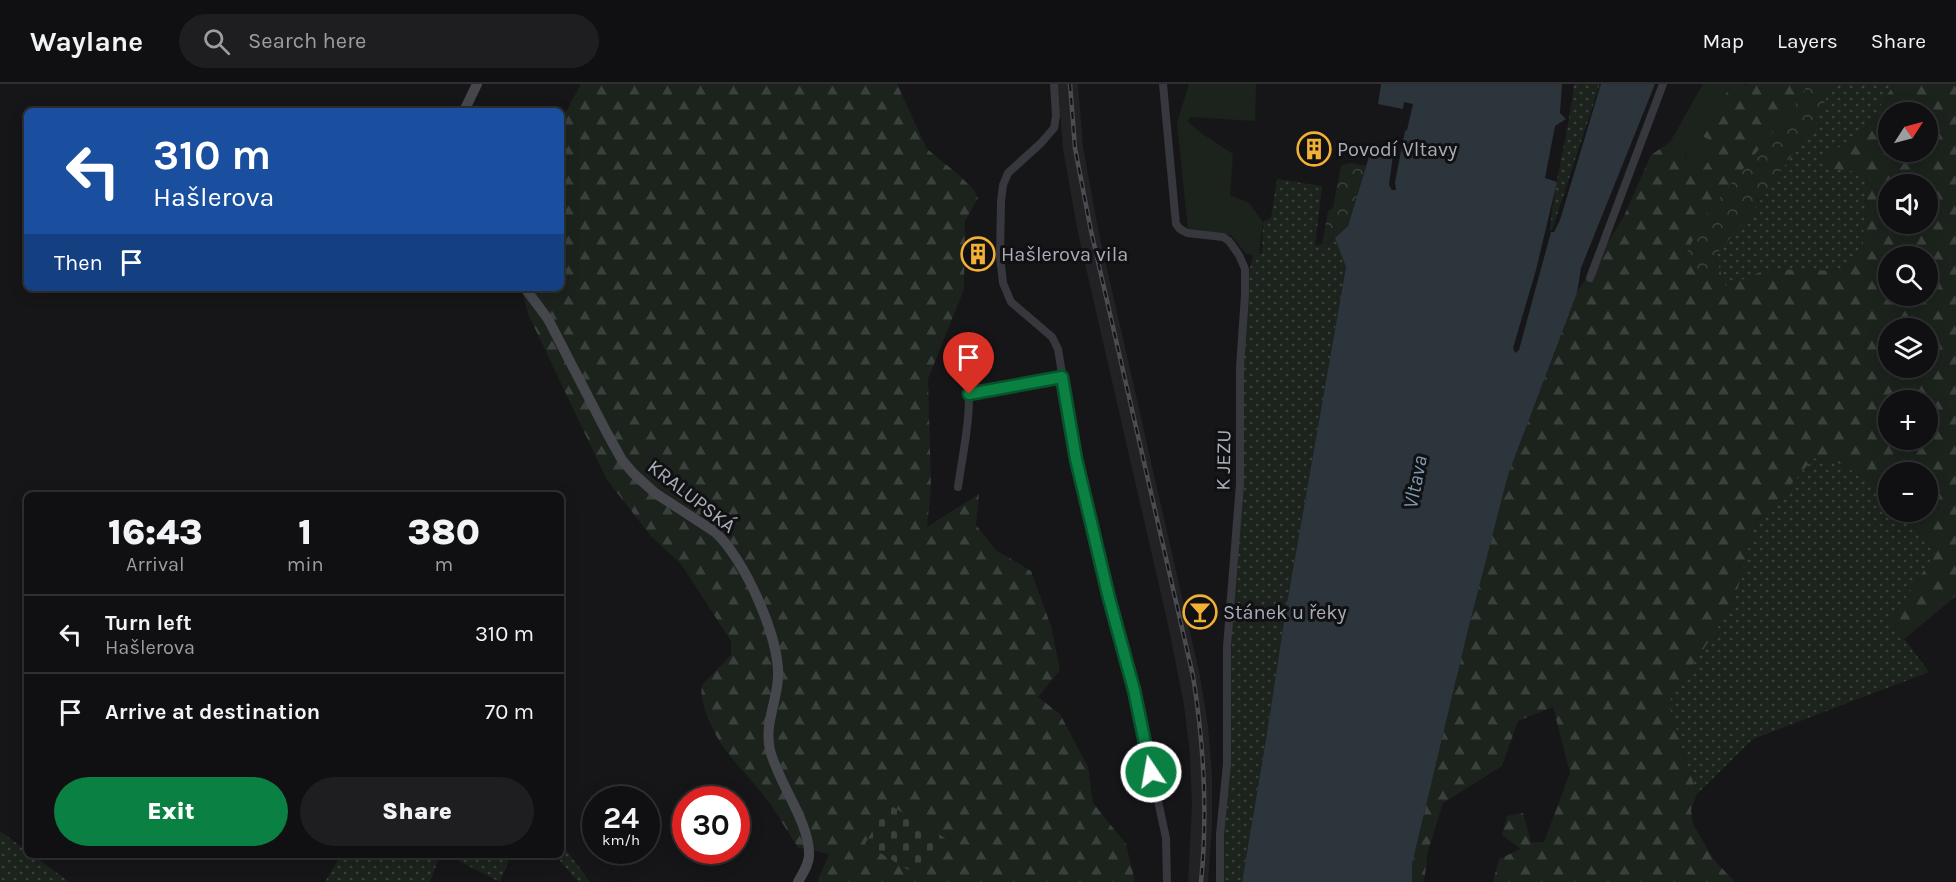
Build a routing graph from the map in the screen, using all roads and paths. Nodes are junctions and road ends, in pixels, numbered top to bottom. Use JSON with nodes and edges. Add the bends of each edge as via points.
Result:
{"nodes":[{"id":1,"x":477,"y":84,"type":"edge"},
{"id":2,"x":1054,"y":84,"type":"edge"},
{"id":3,"x":1162,"y":84,"type":"edge"},
{"id":4,"x":1663,"y":84,"type":"edge"},
{"id":5,"x":465,"y":108,"type":"edge"},
{"id":6,"x":1590,"y":278,"type":"dead end"},
{"id":7,"x":527,"y":291,"type":"edge"},
{"id":8,"x":1062,"y":377,"type":"junction"},
{"id":9,"x":968,"y":378,"type":"dead end"},
{"id":10,"x":969,"y":394,"type":"junction"},
{"id":11,"x":958,"y":487,"type":"dead end"},
{"id":12,"x":798,"y":882,"type":"edge"},
{"id":13,"x":1167,"y":882,"type":"edge"},
{"id":14,"x":1220,"y":882,"type":"edge"}],
"edges":[{"from":1,"to":5,"type":"street"},
{"from":2,"to":8,"type":"street","via":[[1054,128],[1008,173],[1003,185],[1000,257],[1003,283],[1011,302],[1052,337]]},
{"from":3,"to":14,"type":"street","name":"K JEZU","via":[[1176,224],[1187,233],[1223,237],[1245,269],[1240,484],[1227,647],[1227,764]]},
{"from":4,"to":6,"type":"street"},
{"from":7,"to":12,"type":"street","name":"KRALUPSKÁ","via":[[548,319],[628,466],[654,493],[724,540],[745,570],[776,652],[778,678],[768,739],[806,834],[810,854]]},
{"from":8,"to":10,"type":"street"},
{"from":8,"to":13,"type":"street","via":[[1076,459],[1134,690],[1166,838]]},
{"from":9,"to":10,"type":"street"},
{"from":10,"to":11,"type":"street"}]}
